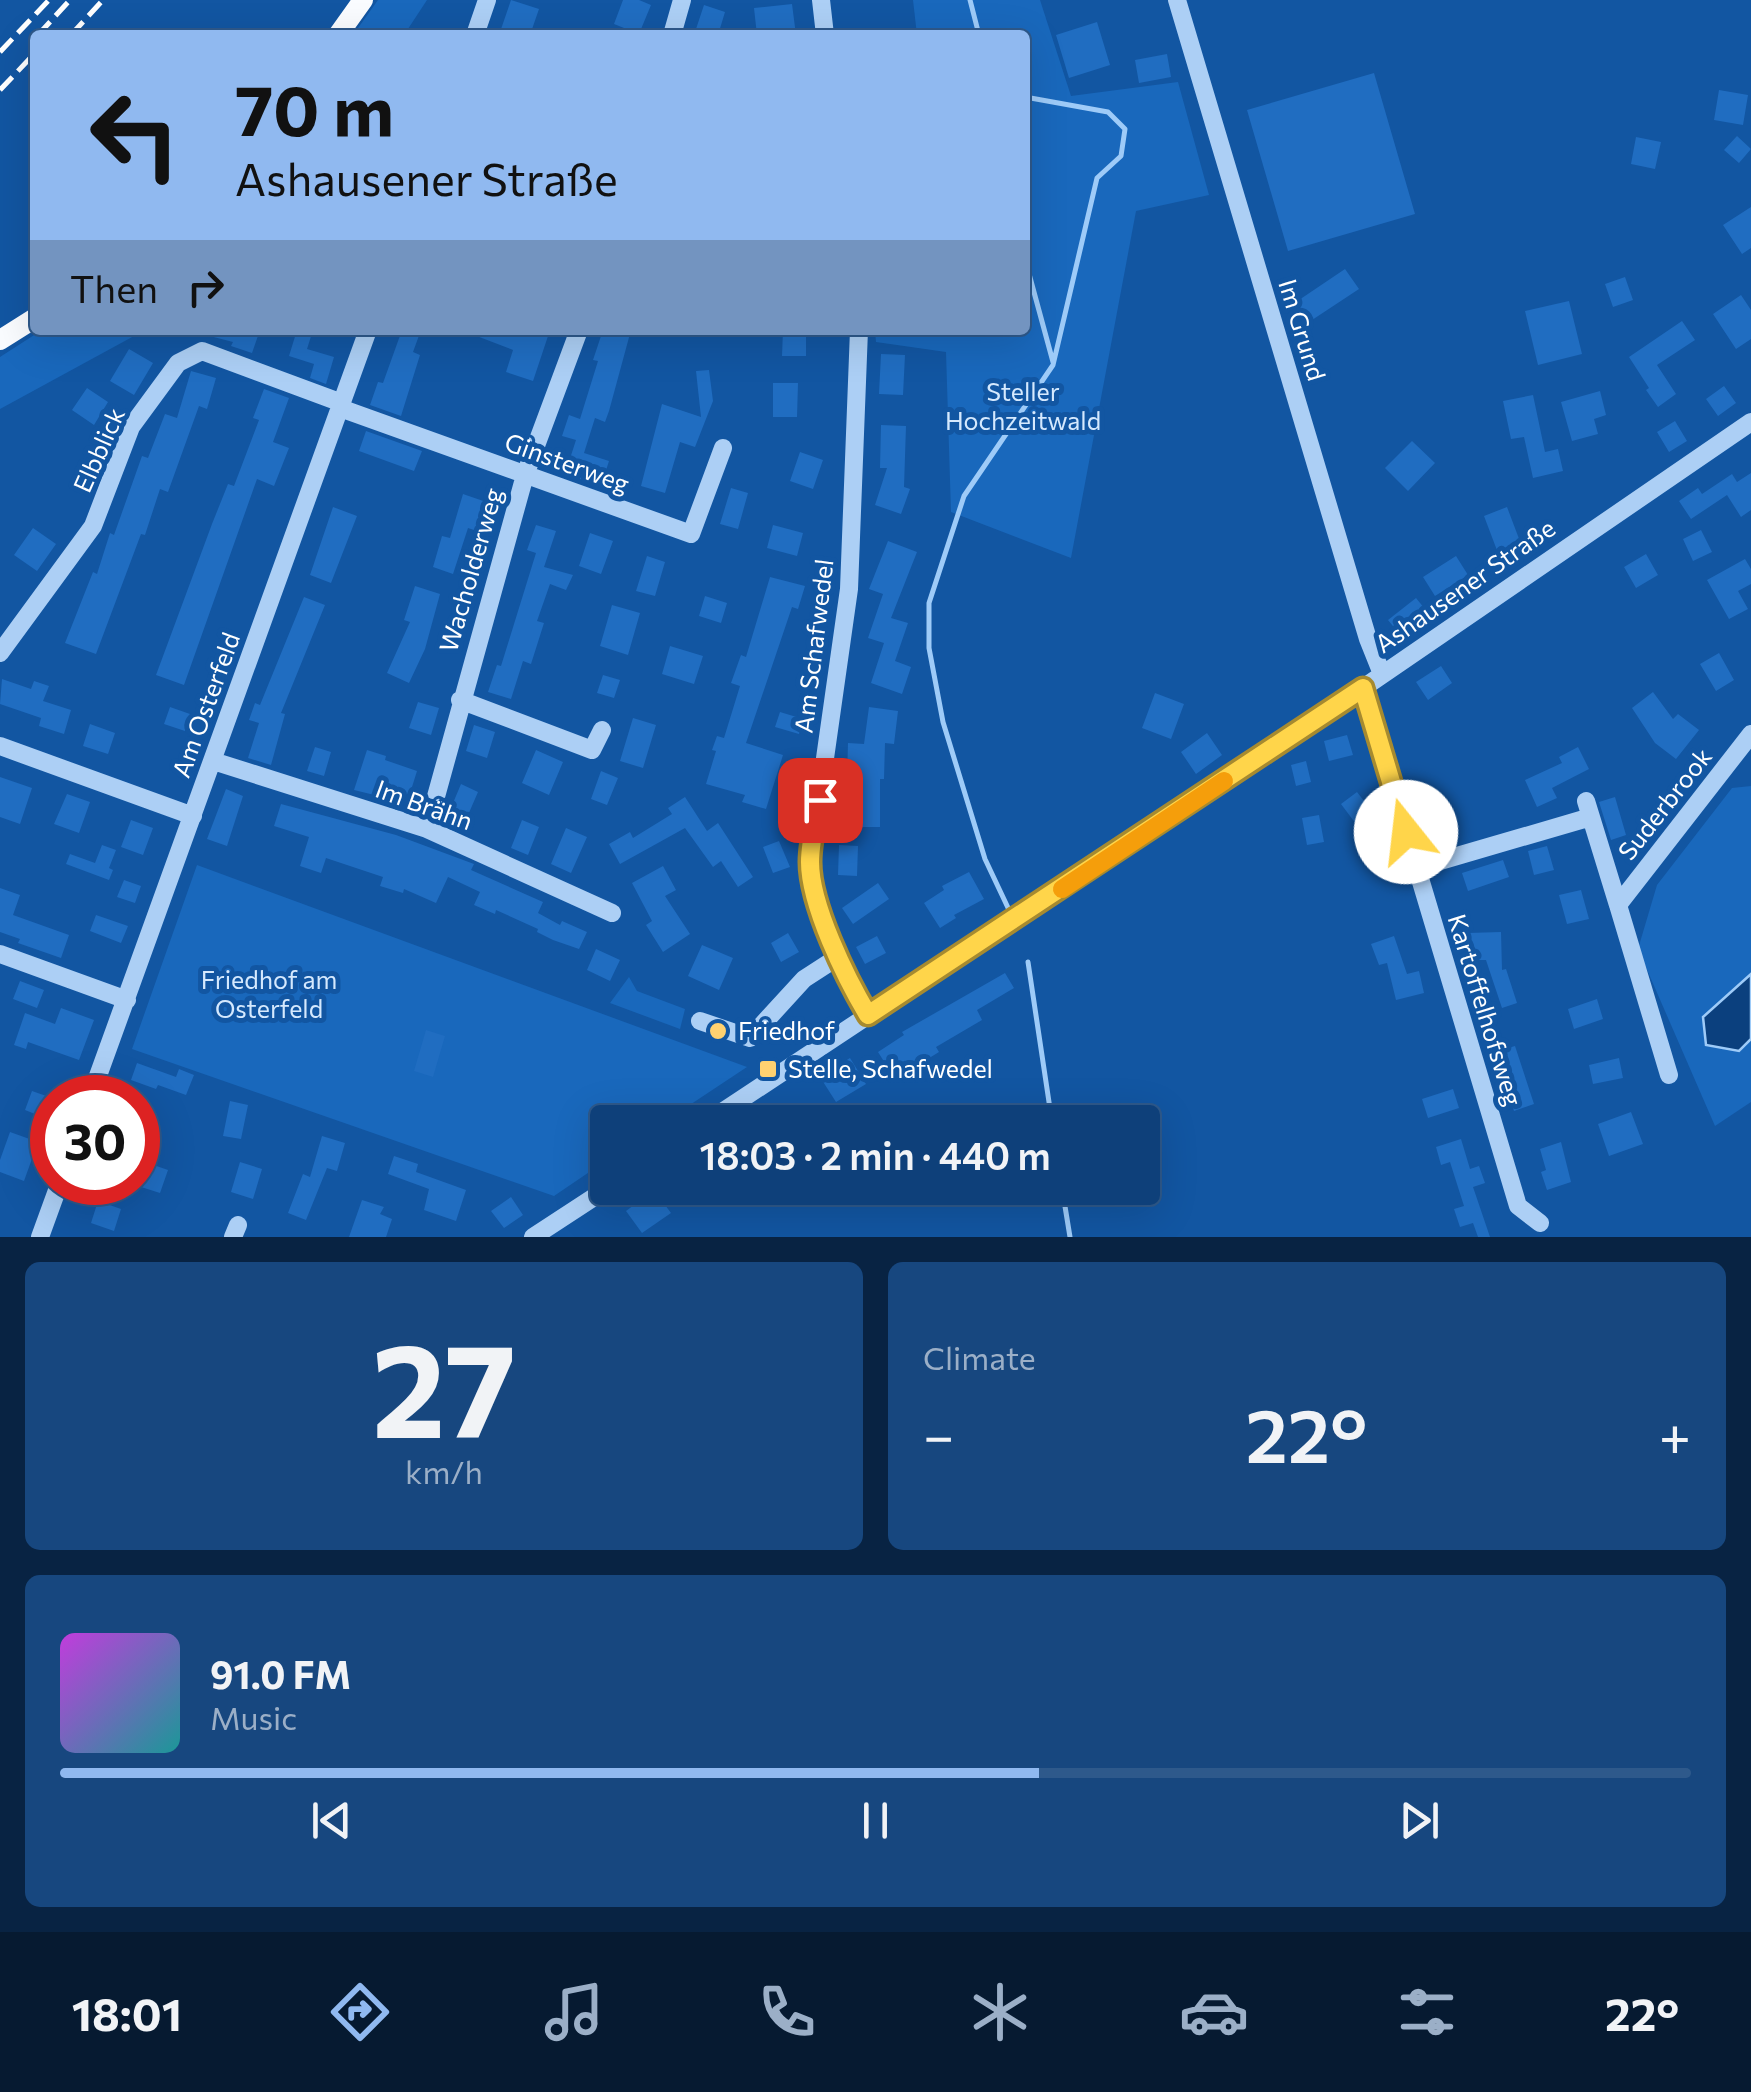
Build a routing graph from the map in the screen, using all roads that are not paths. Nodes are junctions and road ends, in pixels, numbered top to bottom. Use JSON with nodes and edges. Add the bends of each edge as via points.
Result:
{"nodes":[{"id":1,"x":363,"y":0,"type":"edge"},
{"id":2,"x":488,"y":0,"type":"edge"},
{"id":3,"x":682,"y":0,"type":"edge"},
{"id":4,"x":821,"y":0,"type":"edge"},
{"id":5,"x":1177,"y":0,"type":"edge"},
{"id":6,"x":342,"y":30,"type":"edge"},
{"id":7,"x":477,"y":30,"type":"edge"},
{"id":8,"x":673,"y":30,"type":"edge"},
{"id":9,"x":825,"y":30,"type":"edge"},
{"id":10,"x":30,"y":321,"type":"edge"},
{"id":11,"x":366,"y":335,"type":"edge"},
{"id":12,"x":577,"y":335,"type":"edge"},
{"id":13,"x":859,"y":335,"type":"edge"},
{"id":14,"x":0,"y":340,"type":"edge"},
{"id":15,"x":341,"y":406,"type":"junction"},
{"id":16,"x":1751,"y":422,"type":"edge"},
{"id":17,"x":723,"y":448,"type":"dead end"},
{"id":18,"x":525,"y":475,"type":"junction"},
{"id":19,"x":0,"y":653,"type":"edge"},
{"id":20,"x":1382,"y":674,"type":"junction"},
{"id":21,"x":1363,"y":688,"type":"junction"},
{"id":22,"x":460,"y":700,"type":"junction"},
{"id":23,"x":602,"y":730,"type":"dead end"},
{"id":24,"x":1751,"y":734,"type":"edge"},
{"id":25,"x":0,"y":746,"type":"edge"},
{"id":26,"x":213,"y":761,"type":"junction"},
{"id":27,"x":193,"y":816,"type":"junction"},
{"id":28,"x":427,"y":829,"type":"junction"},
{"id":29,"x":1416,"y":868,"type":"junction"},
{"id":30,"x":1618,"y":905,"type":"junction"},
{"id":31,"x":612,"y":913,"type":"dead end"},
{"id":32,"x":0,"y":954,"type":"edge"},
{"id":33,"x":838,"y":957,"type":"junction"},
{"id":34,"x":127,"y":1000,"type":"junction"},
{"id":35,"x":868,"y":1015,"type":"junction"},
{"id":36,"x":700,"y":1021,"type":"dead end"},
{"id":37,"x":99,"y":1075,"type":"edge"},
{"id":38,"x":1669,"y":1075,"type":"dead end"},
{"id":39,"x":733,"y":1105,"type":"edge"},
{"id":40,"x":590,"y":1200,"type":"edge"},
{"id":41,"x":52,"y":1205,"type":"edge"},
{"id":42,"x":1540,"y":1222,"type":"dead end"},
{"id":43,"x":40,"y":1237,"type":"edge"},
{"id":44,"x":533,"y":1237,"type":"edge"}],
"edges":[{"from":1,"to":6,"type":"main road"},
{"from":2,"to":7,"type":"street"},
{"from":3,"to":8,"type":"street"},
{"from":4,"to":9,"type":"street"},
{"from":5,"to":20,"type":"street","name":"Im Grund"},
{"from":10,"to":14,"type":"main road"},
{"from":11,"to":15,"type":"street","name":"Am Osterfeld"},
{"from":12,"to":18,"type":"street","name":"Wacholderweg"},
{"from":13,"to":33,"type":"street","name":"Am Schafwedel","via":[[850,589],[810,864]]},
{"from":15,"to":18,"type":"street","name":"Ginsterweg"},
{"from":15,"to":19,"type":"street","name":"Elbblick","via":[[202,352],[178,363],[131,427],[93,526]]},
{"from":15,"to":26,"type":"street","name":"Am Osterfeld"},
{"from":16,"to":20,"type":"street","name":"Ashausener Straße"},
{"from":17,"to":18,"type":"street","name":"Ginsterweg","via":[[692,534]]},
{"from":18,"to":22,"type":"street","name":"Wacholderweg"},
{"from":20,"to":21,"type":"street","name":"Ashausener Straße"},
{"from":21,"to":29,"type":"street","name":"Kartoffelhofsweg"},
{"from":21,"to":35,"type":"street","name":"Ashausener Straße"},
{"from":22,"to":23,"type":"street","via":[[592,750]]},
{"from":22,"to":28,"type":"street","name":"Wacholderweg"},
{"from":24,"to":30,"type":"street","name":"Suderbrook"},
{"from":25,"to":27,"type":"street"},
{"from":26,"to":27,"type":"street","name":"Am Osterfeld"},
{"from":26,"to":28,"type":"street","name":"Im Brähn"},
{"from":27,"to":34,"type":"street","name":"Am Osterfeld"},
{"from":28,"to":31,"type":"street","name":"Im Brähn"},
{"from":29,"to":30,"type":"street","name":"Suderbrook","via":[[1589,809]]},
{"from":29,"to":42,"type":"street","name":"Kartoffelhofsweg","via":[[1518,1206]]},
{"from":30,"to":38,"type":"street","name":"Suderbrook"},
{"from":32,"to":34,"type":"street"},
{"from":33,"to":35,"type":"street","name":"Am Schafwedel"},
{"from":33,"to":36,"type":"street","via":[[804,978],[750,1038]]},
{"from":34,"to":37,"type":"street","name":"Am Osterfeld"},
{"from":35,"to":39,"type":"street","name":"Ashausener Straße"},
{"from":40,"to":44,"type":"street"},
{"from":41,"to":43,"type":"street"}]}
